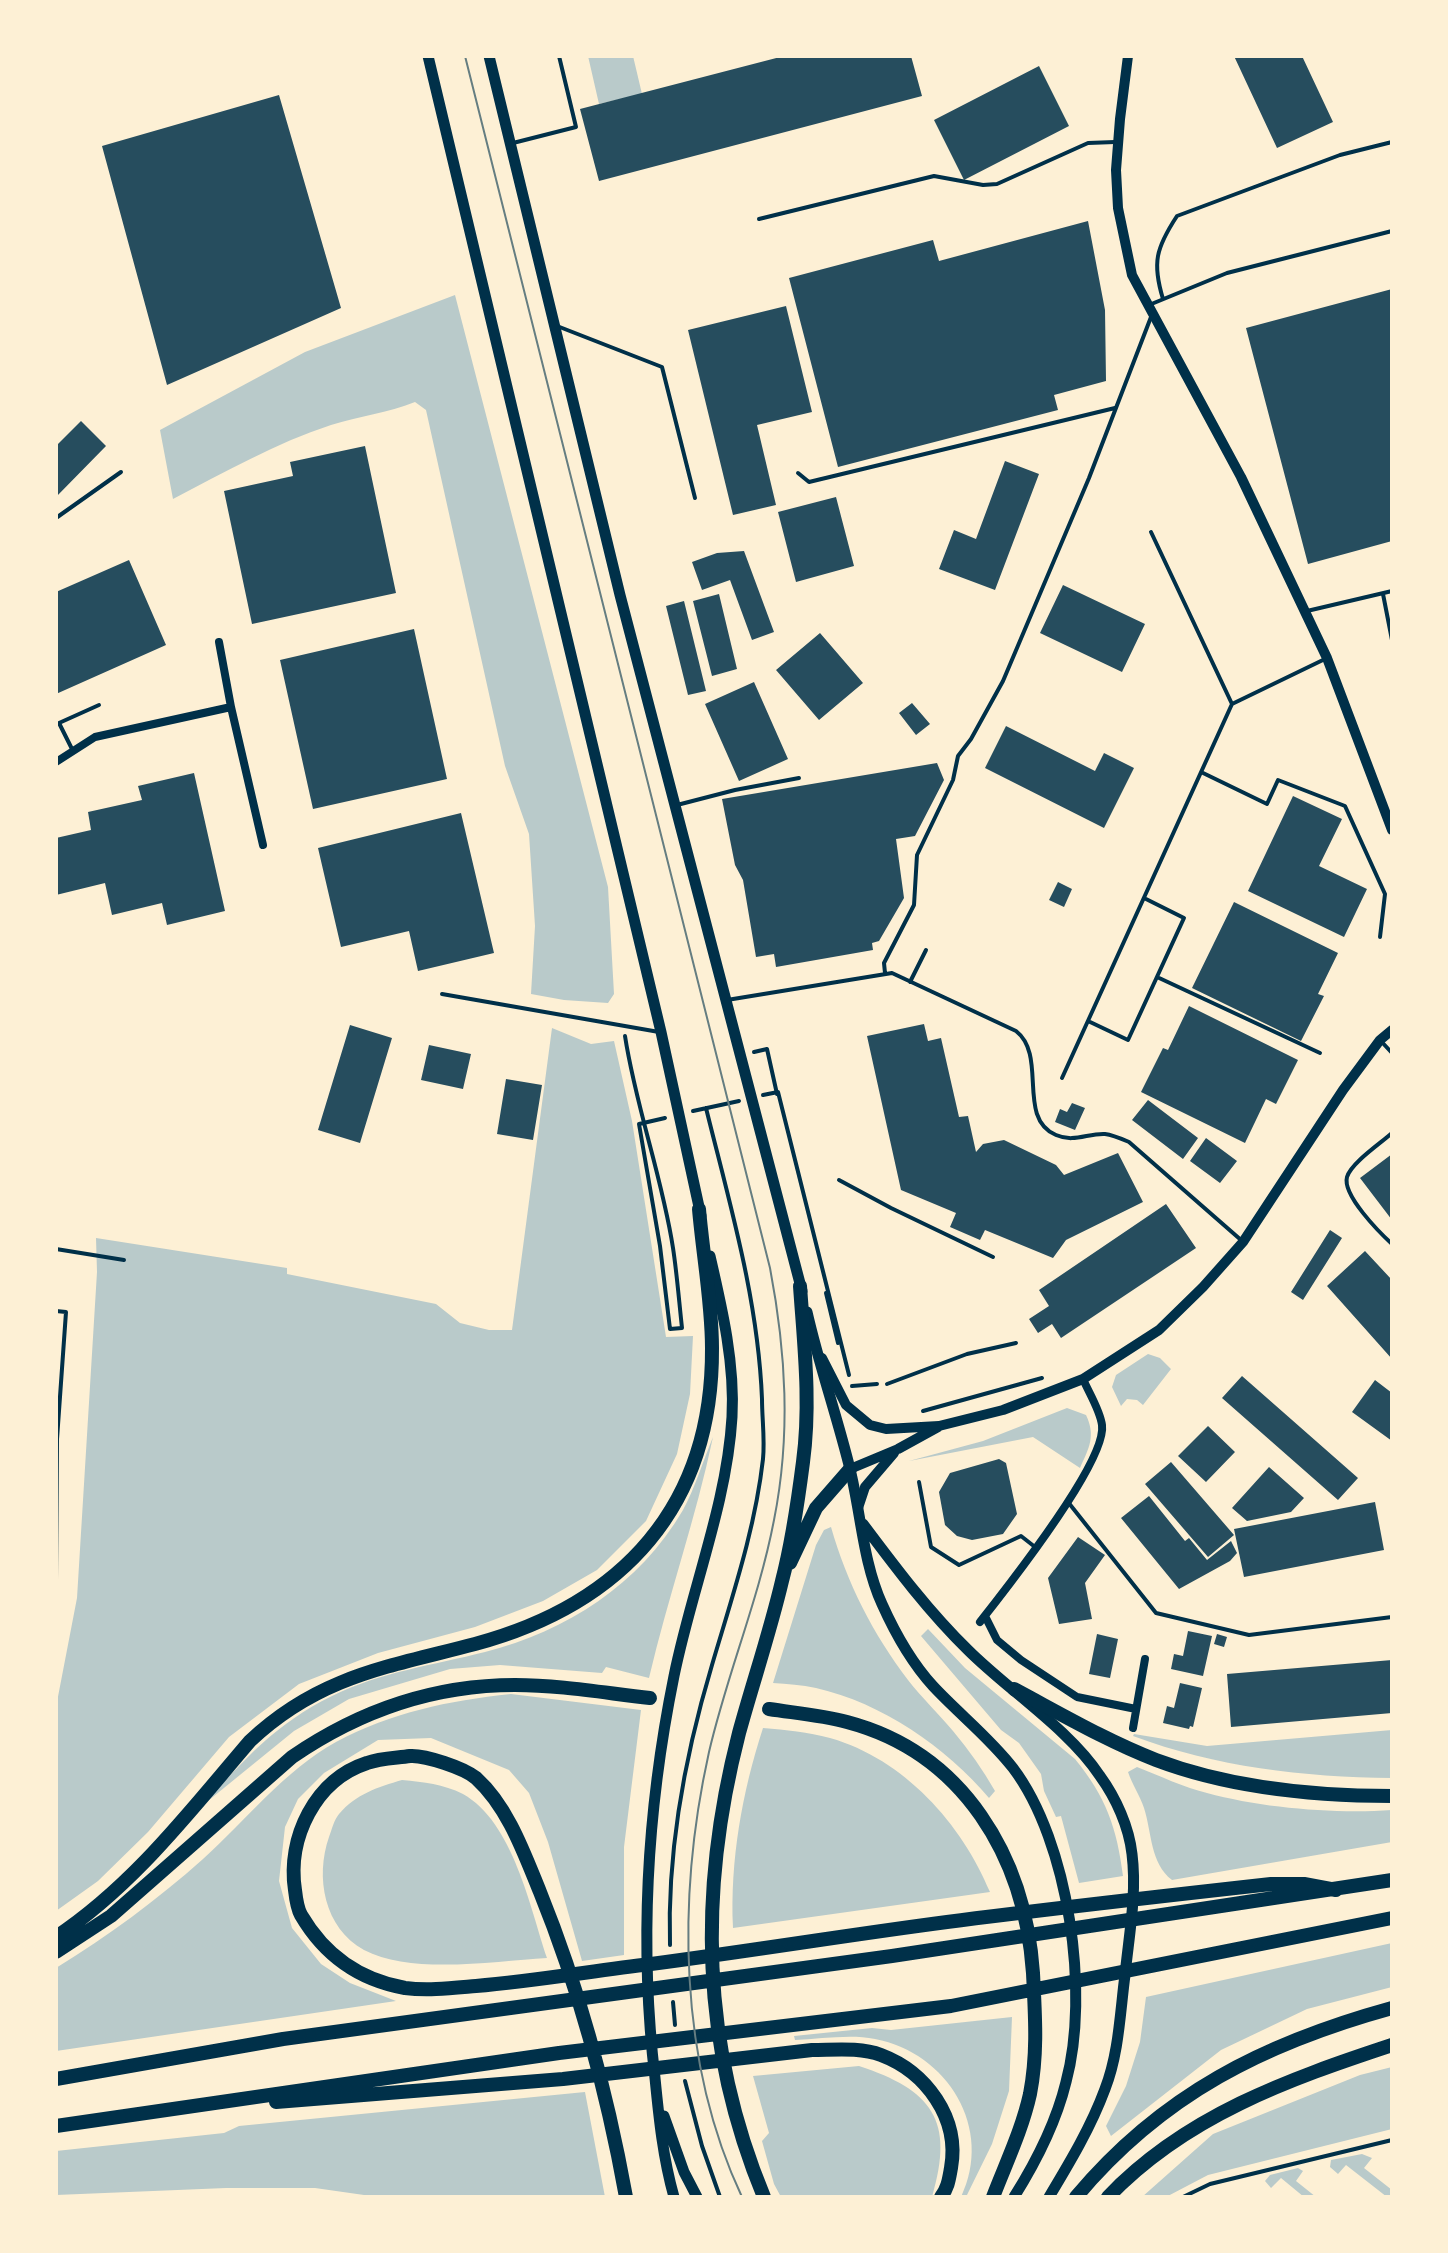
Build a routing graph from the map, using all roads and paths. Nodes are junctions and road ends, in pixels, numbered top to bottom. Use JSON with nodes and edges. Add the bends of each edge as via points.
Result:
{"nodes":[{"id":1,"x":428,"y":56,"type":"edge"},
{"id":2,"x":489,"y":56,"type":"edge"},
{"id":3,"x":559,"y":56,"type":"edge"},
{"id":4,"x":1128,"y":56,"type":"edge"},
{"id":5,"x":1118,"y":142,"type":"junction"},
{"id":6,"x":1392,"y":142,"type":"edge"},
{"id":7,"x":511,"y":143,"type":"junction"},
{"id":8,"x":759,"y":219,"type":"dead end"},
{"id":9,"x":1392,"y":231,"type":"edge"},
{"id":10,"x":1163,"y":299,"type":"junction"},
{"id":11,"x":1150,"y":310,"type":"junction"},
{"id":12,"x":554,"y":325,"type":"junction"},
{"id":13,"x":1115,"y":408,"type":"junction"},
{"id":14,"x":121,"y":472,"type":"dead end"},
{"id":15,"x":798,"y":473,"type":"dead end"},
{"id":16,"x":695,"y":498,"type":"dead end"},
{"id":17,"x":56,"y":518,"type":"edge"},
{"id":18,"x":1151,"y":532,"type":"dead end"},
{"id":19,"x":1392,"y":591,"type":"edge"},
{"id":20,"x":1383,"y":594,"type":"junction"},
{"id":21,"x":1305,"y":611,"type":"junction"},
{"id":22,"x":1392,"y":640,"type":"edge"},
{"id":23,"x":219,"y":642,"type":"dead end"},
{"id":24,"x":1327,"y":658,"type":"junction"},
{"id":25,"x":1232,"y":704,"type":"junction"},
{"id":26,"x":99,"y":705,"type":"dead end"},
{"id":27,"x":231,"y":707,"type":"junction"},
{"id":28,"x":58,"y":722,"type":"edge"},
{"id":29,"x":73,"y":751,"type":"junction"},
{"id":30,"x":56,"y":762,"type":"edge"},
{"id":31,"x":1201,"y":772,"type":"junction"},
{"id":32,"x":799,"y":778,"type":"dead end"},
{"id":33,"x":675,"y":805,"type":"junction"},
{"id":34,"x":1392,"y":830,"type":"edge"},
{"id":35,"x":263,"y":845,"type":"dead end"},
{"id":36,"x":1144,"y":898,"type":"junction"},
{"id":37,"x":1380,"y":937,"type":"dead end"},
{"id":38,"x":926,"y":950,"type":"dead end"},
{"id":39,"x":885,"y":973,"type":"junction"},
{"id":40,"x":1157,"y":977,"type":"junction"},
{"id":41,"x":910,"y":982,"type":"junction"},
{"id":42,"x":442,"y":994,"type":"dead end"},
{"id":43,"x":726,"y":1000,"type":"junction"},
{"id":44,"x":1088,"y":1021,"type":"junction"},
{"id":45,"x":623,"y":1026,"type":"junction"},
{"id":46,"x":1392,"y":1030,"type":"edge"},
{"id":47,"x":661,"y":1032,"type":"junction"},
{"id":48,"x":1380,"y":1040,"type":"junction"},
{"id":49,"x":1320,"y":1053,"type":"dead end"},
{"id":50,"x":1392,"y":1053,"type":"edge"},
{"id":51,"x":740,"y":1055,"type":"junction"},
{"id":52,"x":1062,"y":1078,"type":"dead end"},
{"id":53,"x":706,"y":1108,"type":"junction"},
{"id":54,"x":693,"y":1111,"type":"dead end"},
{"id":55,"x":666,"y":1118,"type":"dead end"},
{"id":56,"x":1392,"y":1133,"type":"edge"},
{"id":57,"x":839,"y":1180,"type":"dead end"},
{"id":58,"x":699,"y":1209,"type":"junction"},
{"id":59,"x":1243,"y":1242,"type":"junction"},
{"id":60,"x":1392,"y":1244,"type":"edge"},
{"id":61,"x":56,"y":1249,"type":"edge"},
{"id":62,"x":993,"y":1257,"type":"dead end"},
{"id":63,"x":124,"y":1260,"type":"dead end"},
{"id":64,"x":800,"y":1286,"type":"junction"},
{"id":65,"x":56,"y":1311,"type":"edge"},
{"id":66,"x":813,"y":1341,"type":"junction"},
{"id":67,"x":1016,"y":1343,"type":"dead end"},
{"id":68,"x":845,"y":1360,"type":"junction"},
{"id":69,"x":1083,"y":1379,"type":"junction"},
{"id":70,"x":887,"y":1384,"type":"joint"},
{"id":71,"x":852,"y":1386,"type":"junction"},
{"id":72,"x":1055,"y":1390,"type":"junction"},
{"id":73,"x":860,"y":1395,"type":"dead end"},
{"id":74,"x":921,"y":1412,"type":"dead end"},
{"id":75,"x":939,"y":1426,"type":"junction"},
{"id":76,"x":898,"y":1449,"type":"junction"},
{"id":77,"x":850,"y":1469,"type":"junction"},
{"id":78,"x":919,"y":1482,"type":"dead end"},
{"id":79,"x":1068,"y":1502,"type":"junction"},
{"id":80,"x":858,"y":1508,"type":"junction"},
{"id":81,"x":862,"y":1524,"type":"junction"},
{"id":82,"x":1035,"y":1547,"type":"junction"},
{"id":83,"x":783,"y":1577,"type":"junction"},
{"id":84,"x":56,"y":1580,"type":"edge"},
{"id":85,"x":1392,"y":1617,"type":"edge"},
{"id":86,"x":1145,"y":1659,"type":"dead end"},
{"id":87,"x":1014,"y":1689,"type":"junction"},
{"id":88,"x":650,"y":1698,"type":"dead end"},
{"id":89,"x":769,"y":1709,"type":"dead end"},
{"id":90,"x":1136,"y":1709,"type":"junction"},
{"id":91,"x":1133,"y":1728,"type":"dead end"},
{"id":92,"x":1392,"y":1796,"type":"edge"},
{"id":93,"x":1392,"y":1880,"type":"edge"},
{"id":94,"x":1336,"y":1890,"type":"junction"},
{"id":95,"x":1392,"y":1918,"type":"edge"},
{"id":96,"x":56,"y":1937,"type":"edge"},
{"id":97,"x":669,"y":1941,"type":"dead end"},
{"id":98,"x":56,"y":1952,"type":"edge"},
{"id":99,"x":1392,"y":2008,"type":"edge"},
{"id":100,"x":1392,"y":2045,"type":"edge"},
{"id":101,"x":56,"y":2079,"type":"edge"},
{"id":102,"x":685,"y":2081,"type":"dead end"},
{"id":103,"x":655,"y":2084,"type":"junction"},
{"id":104,"x":125,"y":2115,"type":"junction"},
{"id":105,"x":56,"y":2126,"type":"edge"},
{"id":106,"x":1392,"y":2140,"type":"edge"},
{"id":107,"x":626,"y":2197,"type":"edge"},
{"id":108,"x":673,"y":2197,"type":"edge"},
{"id":109,"x":697,"y":2197,"type":"edge"},
{"id":110,"x":720,"y":2197,"type":"edge"},
{"id":111,"x":764,"y":2197,"type":"edge"},
{"id":112,"x":941,"y":2197,"type":"edge"},
{"id":113,"x":993,"y":2197,"type":"edge"},
{"id":114,"x":1014,"y":2197,"type":"edge"},
{"id":115,"x":1049,"y":2197,"type":"edge"},
{"id":116,"x":1076,"y":2197,"type":"edge"},
{"id":117,"x":1108,"y":2197,"type":"edge"},
{"id":118,"x":1183,"y":2197,"type":"edge"}],
"edges":[{"from":1,"to":47,"type":"main road"},
{"from":2,"to":7,"type":"main road"},
{"from":3,"to":7,"type":"lane","via":[[576,127]]},
{"from":4,"to":5,"type":"street"},
{"from":5,"to":8,"type":"lane","via":[[1088,143],[997,184],[934,176]]},
{"from":5,"to":11,"type":"street","via":[[1123,241],[1132,275]]},
{"from":6,"to":10,"type":"lane","via":[[1340,155],[1177,216],[1163,238],[1156,274]]},
{"from":7,"to":12,"type":"main road"},
{"from":9,"to":10,"type":"lane","via":[[1227,273]]},
{"from":10,"to":11,"type":"lane"},
{"from":11,"to":13,"type":"lane"},
{"from":11,"to":21,"type":"street","via":[[1241,477]]},
{"from":12,"to":16,"type":"lane","via":[[662,367]]},
{"from":12,"to":33,"type":"main road"},
{"from":13,"to":15,"type":"lane","via":[[809,482]]},
{"from":13,"to":39,"type":"lane","via":[[1003,681],[958,756],[953,780],[917,855],[914,905],[884,963]]},
{"from":14,"to":17,"type":"lane"},
{"from":18,"to":25,"type":"lane"},
{"from":19,"to":20,"type":"lane"},
{"from":20,"to":21,"type":"lane"},
{"from":20,"to":22,"type":"lane"},
{"from":21,"to":24,"type":"street"},
{"from":23,"to":27,"type":"street"},
{"from":24,"to":25,"type":"lane"},
{"from":24,"to":34,"type":"street"},
{"from":25,"to":31,"type":"lane"},
{"from":26,"to":28,"type":"lane"},
{"from":27,"to":29,"type":"street","via":[[95,737]]},
{"from":27,"to":35,"type":"street"},
{"from":28,"to":29,"type":"lane"},
{"from":29,"to":30,"type":"street"},
{"from":31,"to":36,"type":"lane"},
{"from":31,"to":37,"type":"lane","via":[[1267,804],[1278,780],[1345,806],[1385,894]]},
{"from":32,"to":33,"type":"lane"},
{"from":33,"to":43,"type":"main road"},
{"from":36,"to":40,"type":"lane","via":[[1184,918]]},
{"from":36,"to":44,"type":"lane"},
{"from":38,"to":41,"type":"lane"},
{"from":39,"to":41,"type":"lane"},
{"from":39,"to":43,"type":"lane"},
{"from":40,"to":44,"type":"lane","via":[[1128,1040]]},
{"from":40,"to":49,"type":"lane"},
{"from":41,"to":59,"type":"lane","via":[[1024,1038],[1032,1056],[1039,1120],[1050,1132],[1077,1139],[1106,1134],[1129,1142]]},
{"from":42,"to":45,"type":"lane"},
{"from":43,"to":51,"type":"main road"},
{"from":44,"to":52,"type":"lane"},
{"from":45,"to":47,"type":"lane"},
{"from":45,"to":55,"type":"path","via":[[673,1248],[682,1328],[670,1329],[639,1124]]},
{"from":46,"to":48,"type":"street"},
{"from":47,"to":58,"type":"main road"},
{"from":48,"to":50,"type":"lane"},
{"from":48,"to":59,"type":"street"},
{"from":51,"to":64,"type":"main road"},
{"from":51,"to":68,"type":"path","via":[[767,1049]]},
{"from":53,"to":54,"type":"path"},
{"from":53,"to":68,"type":"path","via":[[778,1092]]},
{"from":53,"to":97,"type":"path","via":[[753,1299],[764,1429],[744,1561],[686,1771],[672,1861]]},
{"from":56,"to":60,"type":"lane","via":[[1347,1178],[1360,1208]]},
{"from":57,"to":62,"type":"lane"},
{"from":58,"to":96,"type":"highway","via":[[712,1350],[705,1417],[685,1485],[644,1548],[586,1598],[542,1621],[352,1676],[270,1722],[137,1872]]},
{"from":58,"to":103,"type":"main road","via":[[730,1359],[732,1417],[664,1728],[650,1830],[646,1947]]},
{"from":59,"to":69,"type":"street","via":[[1159,1330]]},
{"from":61,"to":63,"type":"path"},
{"from":64,"to":66,"type":"main road"},
{"from":64,"to":83,"type":"highway","via":[[804,1459]]},
{"from":65,"to":84,"type":"lane","via":[[66,1312],[57,1439]]},
{"from":66,"to":75,"type":"street","via":[[846,1405],[870,1425]]},
{"from":66,"to":77,"type":"main road"},
{"from":67,"to":70,"type":"lane","via":[[967,1354]]},
{"from":68,"to":71,"type":"path"},
{"from":69,"to":72,"type":"street"},
{"from":69,"to":79,"type":"street","via":[[1102,1426],[1098,1448]]},
{"from":70,"to":71,"type":"path"},
{"from":71,"to":73,"type":"path"},
{"from":72,"to":74,"type":"path","via":[[1044,1377]]},
{"from":72,"to":75,"type":"street"},
{"from":75,"to":76,"type":"street"},
{"from":76,"to":77,"type":"street"},
{"from":76,"to":80,"type":"street","via":[[865,1487]]},
{"from":77,"to":80,"type":"main road"},
{"from":77,"to":83,"type":"highway","via":[[816,1508]]},
{"from":78,"to":82,"type":"lane","via":[[931,1547],[959,1565],[1021,1536]]},
{"from":79,"to":82,"type":"street"},
{"from":79,"to":85,"type":"lane","via":[[1156,1613],[1249,1635]]},
{"from":80,"to":81,"type":"main road"},
{"from":81,"to":87,"type":"main road","via":[[942,1623]]},
{"from":81,"to":114,"type":"main road","via":[[872,1579],[905,1648],[1028,1790],[1063,1884],[1072,1953],[1071,2058],[1061,2099]]},
{"from":82,"to":90,"type":"street","via":[[983,1619],[997,1640],[1021,1660],[1077,1697]]},
{"from":83,"to":111,"type":"highway","via":[[730,1777],[716,1859],[711,1937],[726,2082]]},
{"from":86,"to":90,"type":"street"},
{"from":87,"to":92,"type":"highway","via":[[1105,1738],[1218,1779],[1279,1789]]},
{"from":87,"to":115,"type":"main road","via":[[1099,1773],[1122,1818],[1132,1855],[1133,1903],[1117,2039],[1101,2099]]},
{"from":88,"to":98,"type":"highway","via":[[489,1686],[428,1695],[363,1716],[292,1757],[111,1916]]},
{"from":89,"to":113,"type":"highway","via":[[819,1716],[891,1739],[937,1768],[963,1793],[1007,1859],[1031,1957],[1036,2055],[1023,2122]]},
{"from":90,"to":91,"type":"street"},
{"from":93,"to":94,"type":"highway"},
{"from":94,"to":101,"type":"highway","via":[[283,2039]]},
{"from":94,"to":107,"type":"highway","via":[[1271,1884],[946,1922],[500,1984],[412,1989],[373,1981],[343,1964],[298,1912],[294,1853],[318,1797],[338,1778],[366,1763],[422,1755],[474,1776],[505,1814],[563,1950],[608,2104]]},
{"from":95,"to":104,"type":"highway","via":[[951,2006],[559,2053]]},
{"from":99,"to":116,"type":"highway","via":[[1296,2038],[1220,2074],[1154,2118]]},
{"from":100,"to":117,"type":"highway","via":[[1267,2090],[1210,2118],[1139,2167]]},
{"from":102,"to":110,"type":"path"},
{"from":103,"to":108,"type":"main road"},
{"from":103,"to":109,"type":"main road"},
{"from":104,"to":105,"type":"highway"},
{"from":104,"to":112,"type":"highway","via":[[852,2050],[899,2064],[941,2103],[951,2132],[952,2158]]},
{"from":106,"to":118,"type":"lane","via":[[1219,2182]]}]}
